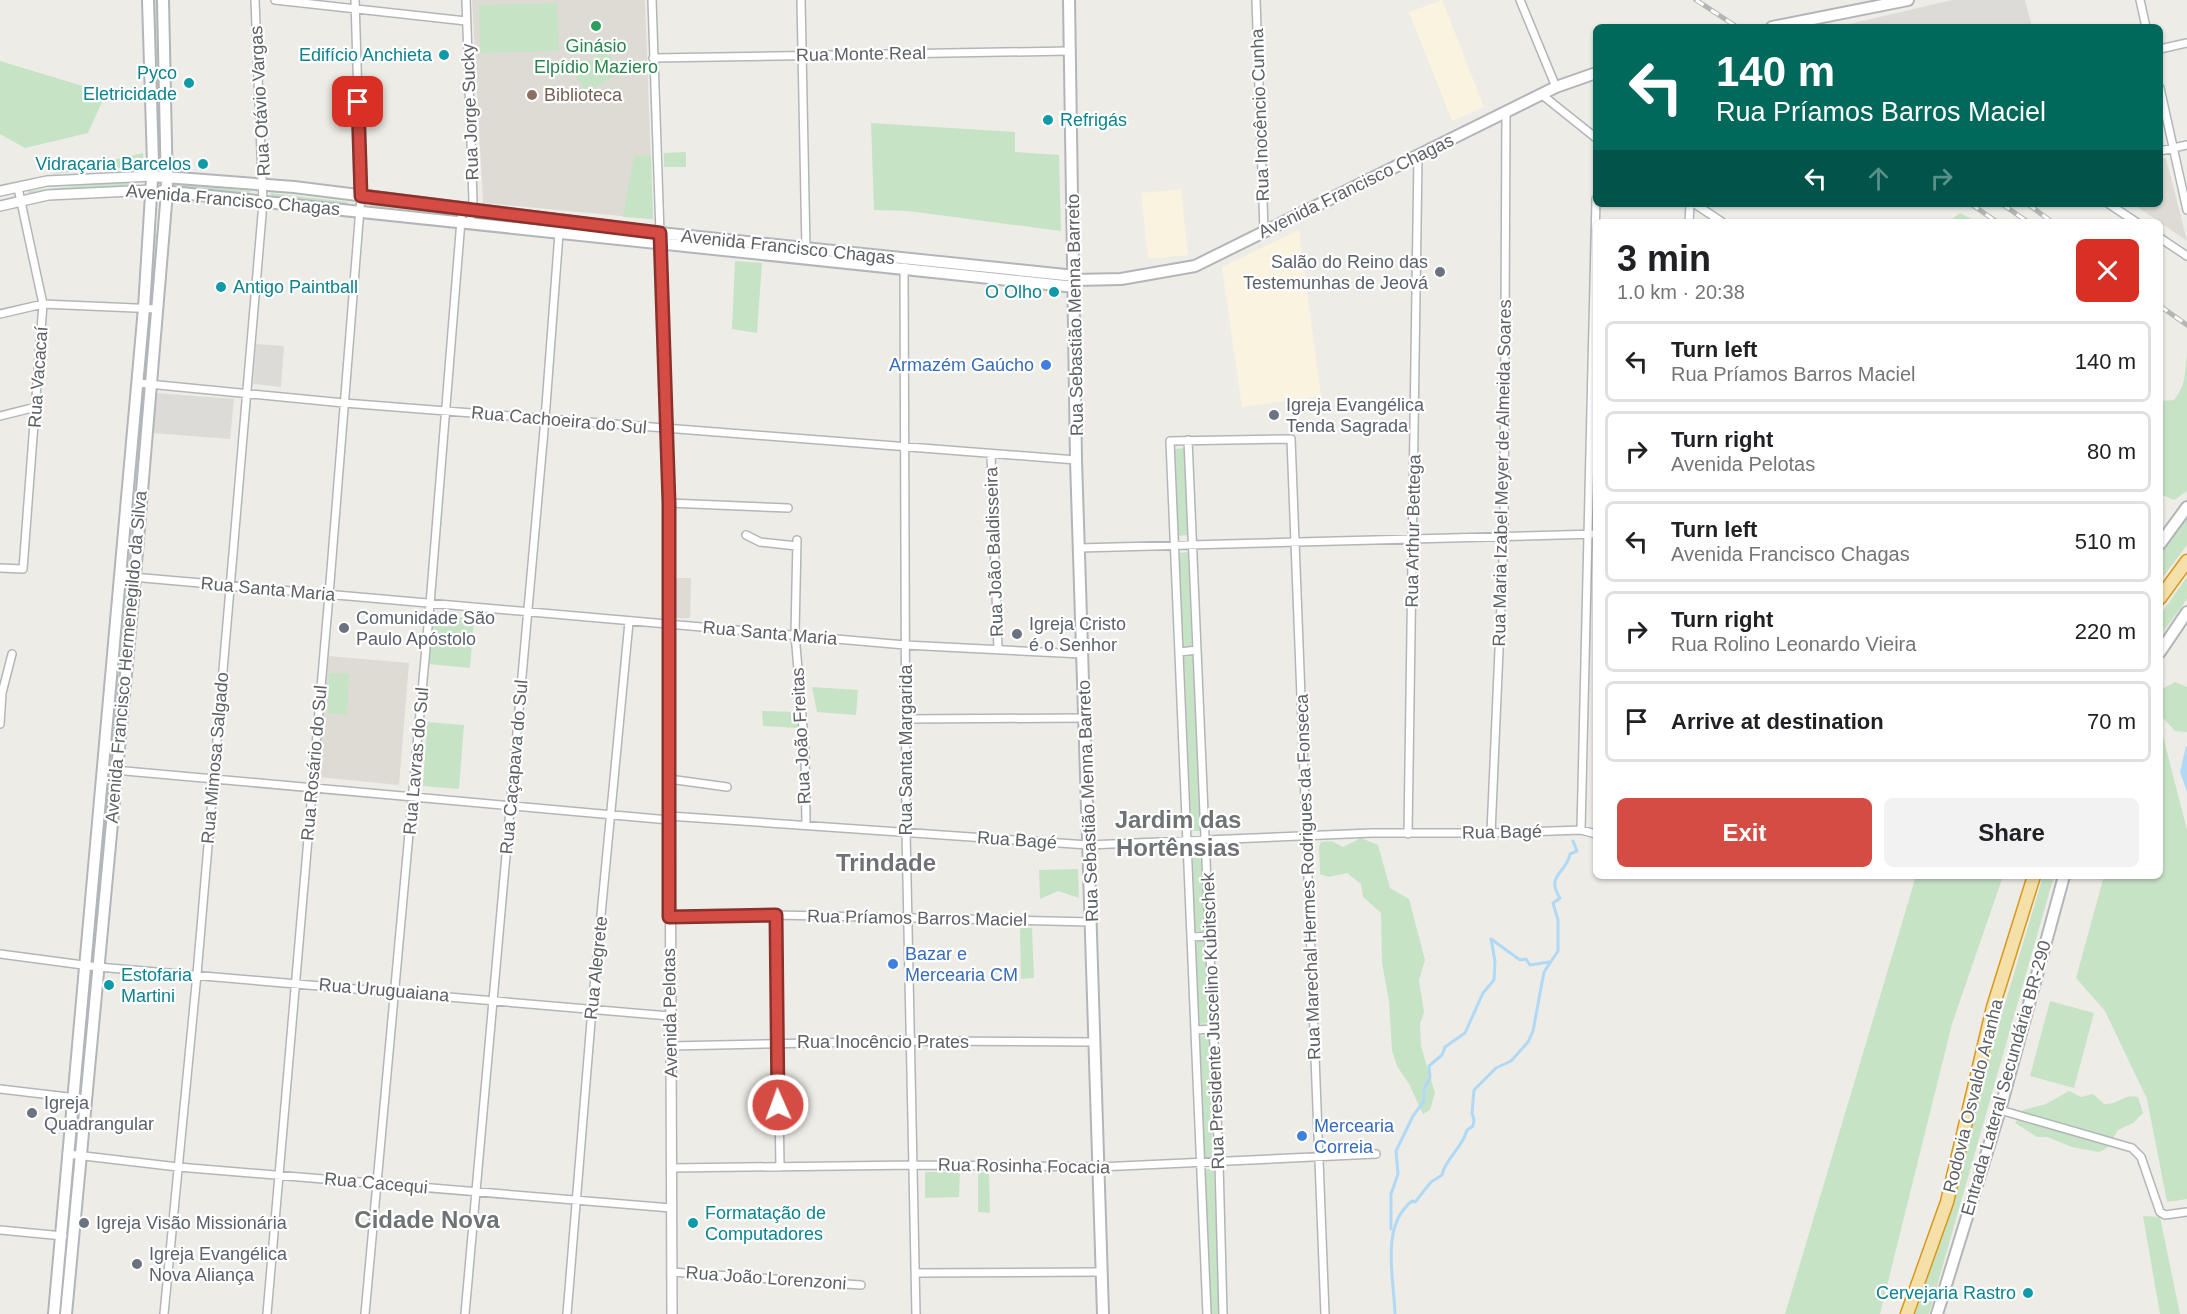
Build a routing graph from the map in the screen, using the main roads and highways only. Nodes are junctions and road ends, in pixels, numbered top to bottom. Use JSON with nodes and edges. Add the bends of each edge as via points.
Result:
{"nodes":[{"id":1,"x":148,"y":0,"type":"edge"},
{"id":2,"x":163,"y":0,"type":"edge"},
{"id":3,"x":1069,"y":0,"type":"edge"},
{"id":4,"x":1908,"y":0,"type":"edge"},
{"id":5,"x":1866,"y":4,"type":"edge"},
{"id":6,"x":1784,"y":24,"type":"edge"},
{"id":7,"x":1593,"y":74,"type":"edge"},
{"id":8,"x":152,"y":176,"type":"junction"},
{"id":9,"x":168,"y":177,"type":"junction"},
{"id":10,"x":152,"y":190,"type":"junction"},
{"id":11,"x":167,"y":192,"type":"junction"},
{"id":12,"x":806,"y":254,"type":"junction"},
{"id":13,"x":1075,"y":281,"type":"junction"},
{"id":14,"x":2187,"y":507,"type":"edge"},
{"id":15,"x":2163,"y":540,"type":"edge"},
{"id":16,"x":2187,"y":561,"type":"edge"},
{"id":17,"x":2163,"y":594,"type":"edge"},
{"id":18,"x":2187,"y":612,"type":"edge"},
{"id":19,"x":2163,"y":648,"type":"edge"},
{"id":20,"x":2033,"y":879,"type":"edge"},
{"id":21,"x":2063,"y":879,"type":"edge"},
{"id":22,"x":92,"y":966,"type":"junction"},
{"id":23,"x":69,"y":1210,"type":"junction"},
{"id":24,"x":54,"y":1314,"type":"edge"},
{"id":25,"x":66,"y":1314,"type":"edge"},
{"id":26,"x":1103,"y":1314,"type":"edge"},
{"id":27,"x":1907,"y":1314,"type":"edge"},
{"id":28,"x":1937,"y":1314,"type":"edge"}],
"edges":[{"from":1,"to":8,"type":"main road","name":"Avenida Francisco Hermenegildo da Silva"},
{"from":2,"to":9,"type":"main road","name":"Avenida Francisco Hermenegildo da Silva"},
{"from":3,"to":13,"type":"main road","name":"Rua Sebastião Menna Barreto"},
{"from":4,"to":5,"type":"main road"},
{"from":5,"to":6,"type":"main road"},
{"from":7,"to":13,"type":"main road","name":"Avenida Francisco Chagas","via":[[1541,94],[1215,257],[1177,271]]},
{"from":8,"to":9,"type":"main road","name":"Avenida Francisco Chagas"},
{"from":8,"to":10,"type":"main road","name":"Avenida Francisco Hermenegildo da Silva"},
{"from":9,"to":11,"type":"main road","name":"Avenida Francisco Hermenegildo da Silva"},
{"from":9,"to":12,"type":"main road","name":"Avenida Francisco Chagas","via":[[467,208]]},
{"from":10,"to":11,"type":"main road","name":"Avenida Francisco Chagas"},
{"from":10,"to":22,"type":"main road","name":"Avenida Francisco Hermenegildo da Silva","via":[[103,769]]},
{"from":11,"to":12,"type":"main road","name":"Avenida Francisco Chagas","via":[[661,245]]},
{"from":11,"to":22,"type":"main road","name":"Avenida Francisco Hermenegildo da Silva","via":[[135,577]]},
{"from":12,"to":13,"type":"main road","name":"Avenida Francisco Chagas","via":[[904,259]]},
{"from":12,"to":13,"type":"main road","name":"Avenida Francisco Chagas","via":[[904,271]]},
{"from":13,"to":26,"type":"main road","name":"Rua Sebastião Menna Barreto","via":[[1076,460]]},
{"from":14,"to":15,"type":"main road"},
{"from":16,"to":17,"type":"highway"},
{"from":18,"to":19,"type":"main road"},
{"from":20,"to":27,"type":"highway","name":"Rodovia Osvaldo Aranha","via":[[1993,1007],[1947,1202]]},
{"from":21,"to":28,"type":"main road","name":"Entrada Lateral Secundária BR-290","via":[[2000,1110]]},
{"from":22,"to":23,"type":"main road","name":"Avenida Francisco Hermenegildo da Silva","via":[[80,1156]]},
{"from":22,"to":23,"type":"main road","name":"Avenida Francisco Hermenegildo da Silva","via":[[72,1098],[67,1154]]},
{"from":23,"to":24,"type":"main road","name":"Avenida Francisco Hermenegildo da Silva","via":[[60,1236]]},
{"from":23,"to":25,"type":"main road","name":"Avenida Francisco Hermenegildo da Silva","via":[[73,1237]]}]}
